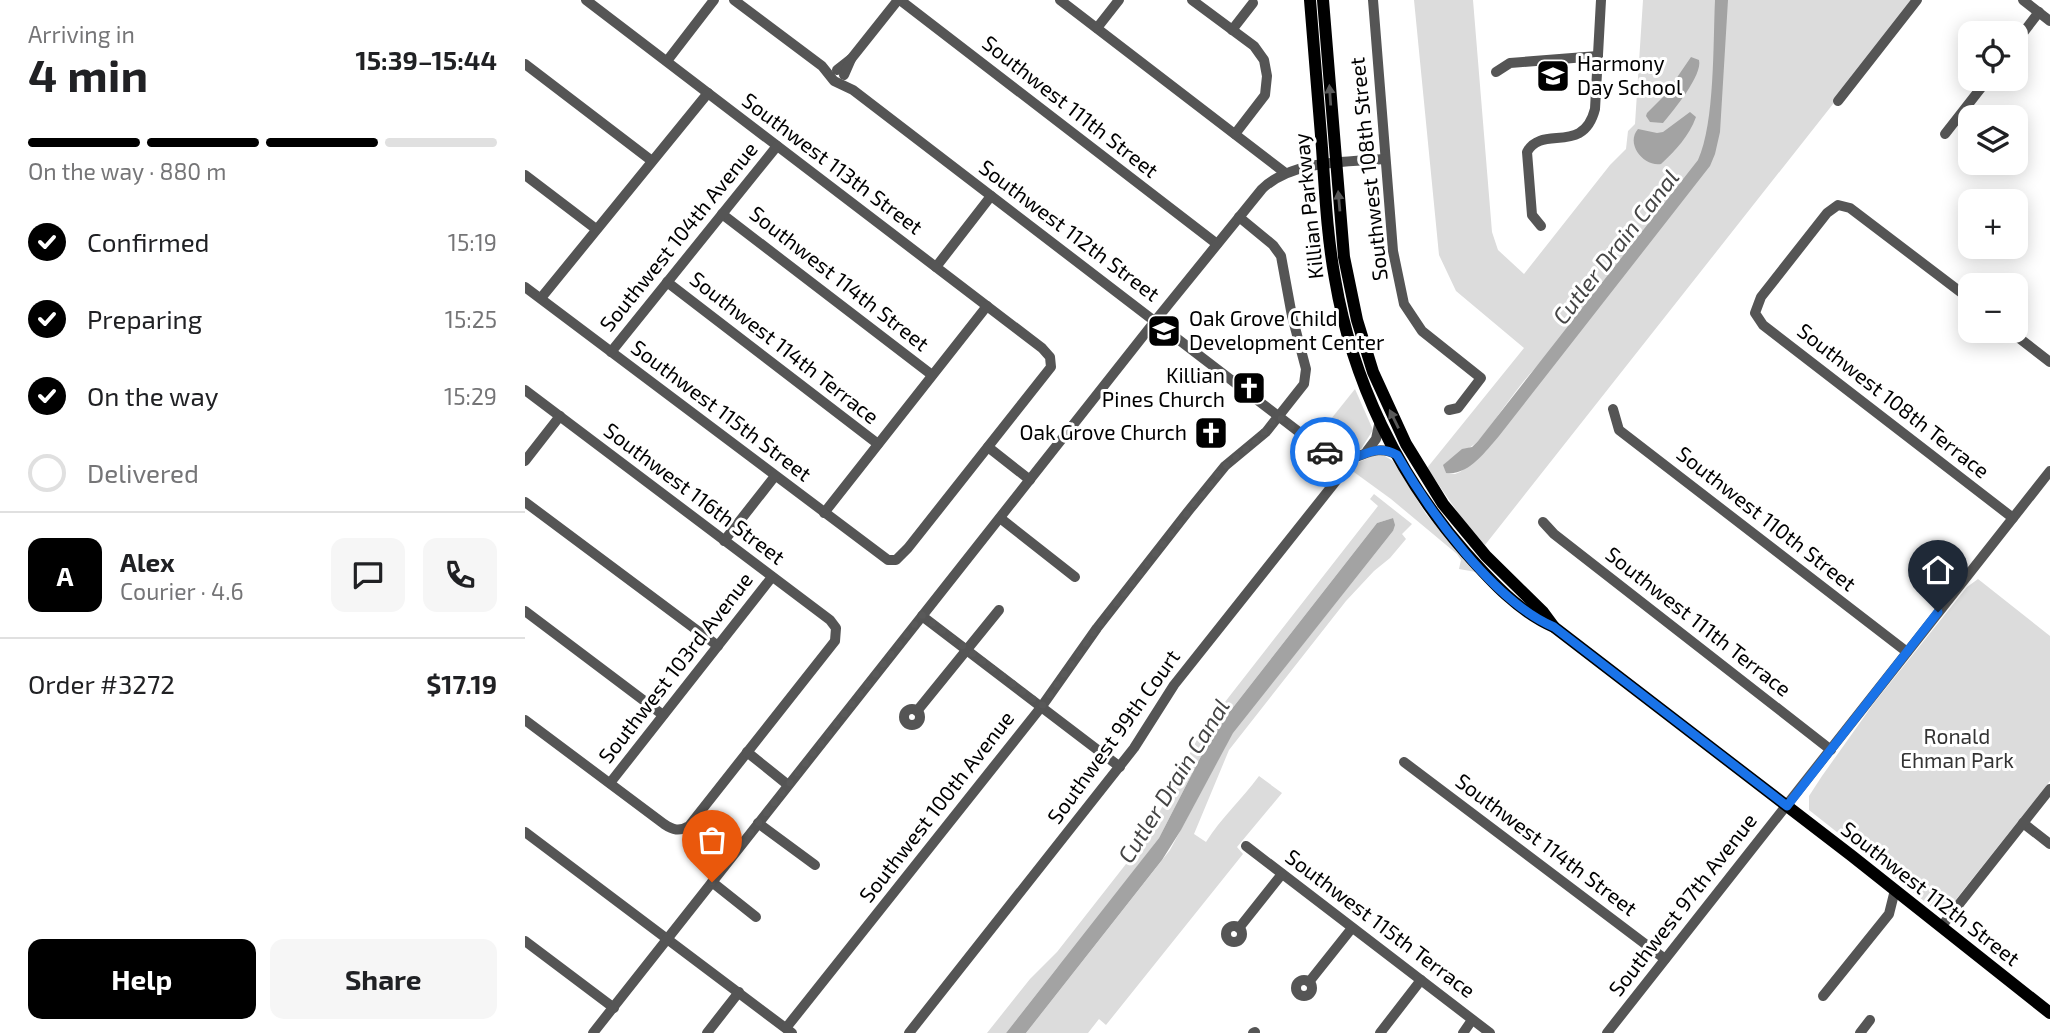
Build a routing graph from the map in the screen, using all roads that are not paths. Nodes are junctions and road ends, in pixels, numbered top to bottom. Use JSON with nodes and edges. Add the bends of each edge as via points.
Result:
{"nodes":[{"id":1,"x":586,"y":0,"type":"edge"},
{"id":2,"x":714,"y":0,"type":"edge"},
{"id":3,"x":734,"y":0,"type":"edge"},
{"id":4,"x":899,"y":0,"type":"edge"},
{"id":5,"x":1060,"y":0,"type":"edge"},
{"id":6,"x":1119,"y":0,"type":"edge"},
{"id":7,"x":1192,"y":0,"type":"edge"},
{"id":8,"x":1310,"y":0,"type":"edge"},
{"id":9,"x":1323,"y":0,"type":"edge"},
{"id":10,"x":1373,"y":0,"type":"edge"},
{"id":11,"x":1601,"y":0,"type":"edge"},
{"id":12,"x":1917,"y":0,"type":"edge"},
{"id":13,"x":2023,"y":0,"type":"edge"},
{"id":14,"x":1253,"y":2,"type":"dead end"},
{"id":15,"x":2039,"y":12,"type":"junction"},
{"id":16,"x":2050,"y":21,"type":"edge"},
{"id":17,"x":2028,"y":26,"type":"edge"},
{"id":18,"x":1097,"y":29,"type":"junction"},
{"id":19,"x":1232,"y":30,"type":"junction"},
{"id":20,"x":1598,"y":57,"type":"junction"},
{"id":21,"x":667,"y":61,"type":"junction"},
{"id":22,"x":525,"y":64,"type":"edge"},
{"id":23,"x":1496,"y":72,"type":"dead end"},
{"id":24,"x":838,"y":75,"type":"junction"},
{"id":25,"x":1978,"y":91,"type":"edge"},
{"id":26,"x":708,"y":93,"type":"junction"},
{"id":27,"x":1838,"y":101,"type":"dead end"},
{"id":28,"x":1235,"y":134,"type":"junction"},
{"id":29,"x":1945,"y":134,"type":"dead end"},
{"id":30,"x":777,"y":146,"type":"junction"},
{"id":31,"x":1385,"y":159,"type":"junction"},
{"id":32,"x":652,"y":161,"type":"junction"},
{"id":33,"x":1329,"y":164,"type":"junction"},
{"id":34,"x":1284,"y":172,"type":"junction"},
{"id":35,"x":525,"y":175,"type":"edge"},
{"id":36,"x":991,"y":196,"type":"junction"},
{"id":37,"x":722,"y":214,"type":"junction"},
{"id":38,"x":1239,"y":217,"type":"junction"},
{"id":39,"x":1541,"y":226,"type":"dead end"},
{"id":40,"x":596,"y":229,"type":"junction"},
{"id":41,"x":1217,"y":244,"type":"junction"},
{"id":42,"x":936,"y":267,"type":"junction"},
{"id":43,"x":667,"y":282,"type":"junction"},
{"id":44,"x":525,"y":287,"type":"edge"},
{"id":45,"x":1958,"y":290,"type":"edge"},
{"id":46,"x":541,"y":299,"type":"junction"},
{"id":47,"x":987,"y":306,"type":"junction"},
{"id":48,"x":1155,"y":321,"type":"junction"},
{"id":49,"x":2025,"y":343,"type":"edge"},
{"id":50,"x":611,"y":352,"type":"junction"},
{"id":51,"x":2050,"y":362,"type":"edge"},
{"id":52,"x":932,"y":375,"type":"junction"},
{"id":53,"x":525,"y":390,"type":"edge"},
{"id":54,"x":1613,"y":409,"type":"dead end"},
{"id":55,"x":1449,"y":410,"type":"dead end"},
{"id":56,"x":560,"y":416,"type":"junction"},
{"id":57,"x":1278,"y":416,"type":"junction"},
{"id":58,"x":1380,"y":420,"type":"junction"},
{"id":59,"x":878,"y":444,"type":"junction"},
{"id":60,"x":988,"y":447,"type":"junction"},
{"id":61,"x":1367,"y":452,"type":"junction"},
{"id":62,"x":1397,"y":455,"type":"junction"},
{"id":63,"x":1342,"y":460,"type":"junction"},
{"id":64,"x":525,"y":461,"type":"edge"},
{"id":65,"x":2050,"y":471,"type":"edge"},
{"id":66,"x":775,"y":476,"type":"junction"},
{"id":67,"x":1030,"y":480,"type":"junction"},
{"id":68,"x":525,"y":502,"type":"edge"},
{"id":69,"x":824,"y":513,"type":"junction"},
{"id":70,"x":1000,"y":517,"type":"junction"},
{"id":71,"x":2013,"y":518,"type":"junction"},
{"id":72,"x":1543,"y":523,"type":"dead end"},
{"id":73,"x":724,"y":541,"type":"junction"},
{"id":74,"x":772,"y":577,"type":"junction"},
{"id":75,"x":1075,"y":577,"type":"dead end"},
{"id":76,"x":999,"y":610,"type":"dead end"},
{"id":77,"x":525,"y":611,"type":"edge"},
{"id":78,"x":922,"y":615,"type":"junction"},
{"id":79,"x":1554,"y":627,"type":"junction"},
{"id":80,"x":718,"y":646,"type":"junction"},
{"id":81,"x":967,"y":649,"type":"junction"},
{"id":82,"x":1907,"y":652,"type":"junction"},
{"id":83,"x":1042,"y":706,"type":"junction"},
{"id":84,"x":917,"y":711,"type":"dead end"},
{"id":85,"x":663,"y":715,"type":"junction"},
{"id":86,"x":525,"y":720,"type":"edge"},
{"id":87,"x":1831,"y":750,"type":"junction"},
{"id":88,"x":747,"y":752,"type":"junction"},
{"id":89,"x":1404,"y":762,"type":"dead end"},
{"id":90,"x":1120,"y":766,"type":"junction"},
{"id":91,"x":610,"y":783,"type":"junction"},
{"id":92,"x":788,"y":785,"type":"junction"},
{"id":93,"x":2050,"y":789,"type":"edge"},
{"id":94,"x":1787,"y":806,"type":"junction"},
{"id":95,"x":758,"y":823,"type":"junction"},
{"id":96,"x":2023,"y":823,"type":"junction"},
{"id":97,"x":525,"y":832,"type":"edge"},
{"id":98,"x":2050,"y":844,"type":"edge"},
{"id":99,"x":1246,"y":846,"type":"dead end"},
{"id":100,"x":814,"y":865,"type":"dead end"},
{"id":101,"x":1282,"y":874,"type":"junction"},
{"id":102,"x":712,"y":882,"type":"junction"},
{"id":103,"x":1895,"y":890,"type":"junction"},
{"id":104,"x":1910,"y":902,"type":"junction"},
{"id":105,"x":1889,"y":914,"type":"junction"},
{"id":106,"x":756,"y":917,"type":"dead end"},
{"id":107,"x":1941,"y":927,"type":"junction"},
{"id":108,"x":1239,"y":928,"type":"dead end"},
{"id":109,"x":1352,"y":928,"type":"junction"},
{"id":110,"x":667,"y":939,"type":"junction"},
{"id":111,"x":525,"y":941,"type":"edge"},
{"id":112,"x":1665,"y":959,"type":"junction"},
{"id":113,"x":1421,"y":980,"type":"junction"},
{"id":114,"x":1309,"y":982,"type":"dead end"},
{"id":115,"x":739,"y":992,"type":"junction"},
{"id":116,"x":1823,"y":996,"type":"dead end"},
{"id":117,"x":614,"y":1008,"type":"junction"},
{"id":118,"x":2050,"y":1013,"type":"edge"},
{"id":119,"x":1472,"y":1020,"type":"junction"},
{"id":120,"x":1870,"y":1020,"type":"dead end"},
{"id":121,"x":789,"y":1031,"type":"edge"},
{"id":122,"x":593,"y":1033,"type":"edge"},
{"id":123,"x":707,"y":1033,"type":"edge"},
{"id":124,"x":909,"y":1033,"type":"edge"},
{"id":125,"x":1380,"y":1033,"type":"edge"},
{"id":126,"x":1463,"y":1033,"type":"edge"},
{"id":127,"x":1490,"y":1033,"type":"edge"},
{"id":128,"x":1607,"y":1033,"type":"edge"},
{"id":129,"x":1860,"y":1033,"type":"edge"}],
"edges":[{"from":1,"to":21,"type":"street","name":"Southwest 113th Street"},
{"from":2,"to":21,"type":"street"},
{"from":3,"to":24,"type":"street"},
{"from":4,"to":24,"type":"street"},
{"from":4,"to":41,"type":"street","name":"Southwest 111th Street"},
{"from":5,"to":18,"type":"street"},
{"from":6,"to":18,"type":"street"},
{"from":7,"to":19,"type":"street"},
{"from":8,"to":33,"type":"main road","name":"Killian Parkway"},
{"from":33,"to":9,"type":"main road","name":"Killian Parkway","one_way":true},
{"from":10,"to":31,"type":"street","name":"Southwest 108th Street"},
{"from":11,"to":20,"type":"street"},
{"from":12,"to":27,"type":"street"},
{"from":13,"to":15,"type":"street"},
{"from":14,"to":19,"type":"street"},
{"from":15,"to":16,"type":"street"},
{"from":15,"to":17,"type":"street"},
{"from":18,"to":28,"type":"street"},
{"from":19,"to":28,"type":"street","via":[[1260,52],[1266,71],[1265,97]]},
{"from":20,"to":23,"type":"street","via":[[1510,63]]},
{"from":20,"to":39,"type":"street","via":[[1595,109],[1587,127],[1570,138],[1537,141],[1527,152],[1532,215]]},
{"from":21,"to":26,"type":"street","name":"Southwest 113th Street"},
{"from":22,"to":32,"type":"street"},
{"from":24,"to":36,"type":"street","name":"Southwest 112th Street"},
{"from":25,"to":29,"type":"street"},
{"from":26,"to":30,"type":"street","name":"Southwest 113th Street"},
{"from":26,"to":32,"type":"street"},
{"from":28,"to":34,"type":"street"},
{"from":30,"to":37,"type":"street","name":"Southwest 104th Avenue"},
{"from":30,"to":42,"type":"street","name":"Southwest 113th Street"},
{"from":31,"to":33,"type":"street"},
{"from":31,"to":55,"type":"street","name":"Southwest 108th Street","via":[[1393,251],[1404,304],[1422,331],[1481,378],[1458,408]]},
{"from":32,"to":40,"type":"street"},
{"from":33,"to":34,"type":"street"},
{"from":33,"to":58,"type":"main road","name":"Killian Parkway","via":[[1331,251],[1341,310],[1361,377]]},
{"from":79,"to":33,"type":"main road","name":"Killian Parkway","one_way":true,"via":[[1452,516],[1390,412],[1352,299]]},
{"from":34,"to":38,"type":"street","via":[[1262,189]]},
{"from":35,"to":40,"type":"street"},
{"from":36,"to":42,"type":"street"},
{"from":36,"to":48,"type":"street","name":"Southwest 112th Street"},
{"from":37,"to":43,"type":"street","name":"Southwest 104th Avenue"},
{"from":37,"to":52,"type":"street","name":"Southwest 114th Street"},
{"from":38,"to":41,"type":"street"},
{"from":38,"to":57,"type":"street","name":"Southwest 100th Avenue","via":[[1281,256],[1305,369],[1304,384]]},
{"from":40,"to":46,"type":"street"},
{"from":41,"to":48,"type":"street"},
{"from":42,"to":47,"type":"street","name":"Southwest 113th Street"},
{"from":43,"to":50,"type":"street","name":"Southwest 104th Avenue"},
{"from":43,"to":59,"type":"street","name":"Southwest 114th Terrace"},
{"from":44,"to":46,"type":"street","name":"Southwest 115th Street"},
{"from":45,"to":71,"type":"street","name":"Southwest 108th Terrace","via":[[1841,205],[1827,213],[1755,310],[1769,330]]},
{"from":46,"to":50,"type":"street","name":"Southwest 115th Street"},
{"from":47,"to":52,"type":"street"},
{"from":47,"to":60,"type":"street","name":"Southwest 113th Street","via":[[1051,361],[1050,369]]},
{"from":48,"to":57,"type":"street","name":"Southwest 112th Street"},
{"from":48,"to":67,"type":"street"},
{"from":49,"to":51,"type":"street"},
{"from":50,"to":66,"type":"street","name":"Southwest 115th Street"},
{"from":52,"to":59,"type":"street"},
{"from":53,"to":56,"type":"street","name":"Southwest 116th Street"},
{"from":54,"to":82,"type":"street","name":"Southwest 110th Street","via":[[1619,430]]},
{"from":56,"to":64,"type":"street"},
{"from":56,"to":73,"type":"street","name":"Southwest 116th Street"},
{"from":57,"to":63,"type":"street","name":"Southwest 112th Street"},
{"from":57,"to":83,"type":"street","name":"Southwest 100th Avenue","via":[[1222,469]]},
{"from":58,"to":61,"type":"street"},
{"from":58,"to":62,"type":"main road","name":"Killian Parkway"},
{"from":59,"to":69,"type":"street"},
{"from":60,"to":67,"type":"street"},
{"from":60,"to":69,"type":"street","name":"Southwest 115th Street","via":[[896,560],[885,558]]},
{"from":61,"to":62,"type":"street","via":[[1382,449]]},
{"from":61,"to":63,"type":"street"},
{"from":62,"to":79,"type":"main road","name":"Killian Parkway","via":[[1433,512],[1470,558],[1537,620]]},
{"from":63,"to":90,"type":"street","name":"Southwest 99th Court","via":[[1336,481],[1174,685]]},
{"from":65,"to":71,"type":"street","name":"Southwest 97th Avenue"},
{"from":66,"to":69,"type":"street","name":"Southwest 115th Street"},
{"from":66,"to":73,"type":"street"},
{"from":67,"to":70,"type":"street"},
{"from":68,"to":80,"type":"street"},
{"from":70,"to":75,"type":"street"},
{"from":70,"to":78,"type":"street"},
{"from":71,"to":82,"type":"street","name":"Southwest 97th Avenue"},
{"from":72,"to":87,"type":"street","name":"Southwest 111th Terrace"},
{"from":73,"to":74,"type":"street","name":"Southwest 116th Street"},
{"from":74,"to":80,"type":"street","name":"Southwest 103rd Avenue"},
{"from":74,"to":88,"type":"street","name":"Southwest 116th Street","via":[[830,620],[837,631],[835,640]]},
{"from":76,"to":81,"type":"street"},
{"from":77,"to":85,"type":"street"},
{"from":78,"to":81,"type":"street"},
{"from":78,"to":92,"type":"street"},
{"from":79,"to":94,"type":"main road","name":"Killian Parkway"},
{"from":80,"to":85,"type":"street","name":"Southwest 103rd Avenue"},
{"from":81,"to":83,"type":"street"},
{"from":81,"to":84,"type":"street"},
{"from":82,"to":87,"type":"street","name":"Southwest 97th Avenue"},
{"from":83,"to":90,"type":"street"},
{"from":83,"to":121,"type":"street","name":"Southwest 100th Avenue"},
{"from":85,"to":91,"type":"street","name":"Southwest 103rd Avenue"},
{"from":86,"to":91,"type":"street"},
{"from":87,"to":94,"type":"street","name":"Southwest 97th Avenue"},
{"from":88,"to":91,"type":"street","via":[[689,826],[678,830]]},
{"from":88,"to":92,"type":"street"},
{"from":89,"to":112,"type":"street","name":"Southwest 114th Street"},
{"from":90,"to":124,"type":"street","name":"Southwest 99th Court"},
{"from":92,"to":95,"type":"street"},
{"from":93,"to":96,"type":"street"},
{"from":94,"to":103,"type":"main road","name":"Southwest 112th Street"},
{"from":94,"to":112,"type":"street","name":"Southwest 97th Avenue"},
{"from":95,"to":100,"type":"street"},
{"from":95,"to":102,"type":"street"},
{"from":96,"to":98,"type":"street"},
{"from":96,"to":107,"type":"street"},
{"from":97,"to":110,"type":"street"},
{"from":99,"to":101,"type":"street","name":"Southwest 115th Terrace"},
{"from":101,"to":108,"type":"street"},
{"from":101,"to":109,"type":"street","name":"Southwest 115th Terrace"},
{"from":102,"to":106,"type":"street"},
{"from":102,"to":110,"type":"street"},
{"from":103,"to":104,"type":"main road","name":"Southwest 112th Street"},
{"from":103,"to":105,"type":"street"},
{"from":104,"to":105,"type":"street"},
{"from":104,"to":107,"type":"main road","name":"Southwest 112th Street"},
{"from":105,"to":116,"type":"street"},
{"from":107,"to":118,"type":"main road","name":"Southwest 112th Street"},
{"from":109,"to":113,"type":"street","name":"Southwest 115th Terrace"},
{"from":109,"to":114,"type":"street"},
{"from":110,"to":115,"type":"street"},
{"from":110,"to":117,"type":"street"},
{"from":111,"to":117,"type":"street"},
{"from":112,"to":128,"type":"street","name":"Southwest 97th Avenue"},
{"from":113,"to":119,"type":"street","name":"Southwest 115th Terrace"},
{"from":113,"to":125,"type":"street"},
{"from":115,"to":121,"type":"street"},
{"from":115,"to":123,"type":"street"},
{"from":117,"to":122,"type":"street"},
{"from":119,"to":126,"type":"street"},
{"from":119,"to":127,"type":"street","name":"Southwest 115th Terrace"},
{"from":120,"to":129,"type":"street"}]}
